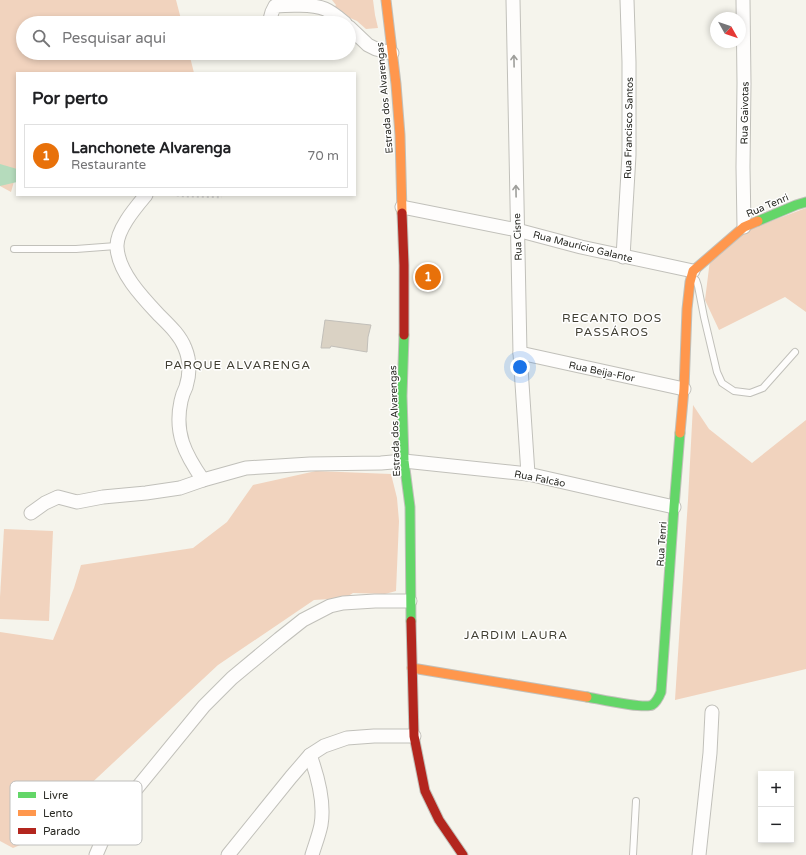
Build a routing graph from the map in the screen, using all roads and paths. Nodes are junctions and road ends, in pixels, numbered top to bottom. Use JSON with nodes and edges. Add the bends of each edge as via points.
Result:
{"nodes":[{"id":1,"x":386,"y":0,"type":"edge"},
{"id":2,"x":513,"y":0,"type":"edge"},
{"id":3,"x":627,"y":0,"type":"edge"},
{"id":4,"x":743,"y":0,"type":"edge"},
{"id":5,"x":271,"y":3,"type":"edge"},
{"id":6,"x":271,"y":16,"type":"edge"},
{"id":7,"x":336,"y":16,"type":"edge"},
{"id":8,"x":356,"y":34,"type":"edge"},
{"id":9,"x":392,"y":53,"type":"junction"},
{"id":10,"x":145,"y":196,"type":"edge"},
{"id":11,"x":180,"y":196,"type":"edge"},
{"id":12,"x":222,"y":197,"type":"dead end"},
{"id":13,"x":806,"y":202,"type":"edge"},
{"id":14,"x":402,"y":207,"type":"junction"},
{"id":15,"x":744,"y":227,"type":"junction"},
{"id":16,"x":517,"y":230,"type":"junction"},
{"id":17,"x":116,"y":246,"type":"junction"},
{"id":18,"x":14,"y":249,"type":"dead end"},
{"id":19,"x":623,"y":257,"type":"junction"},
{"id":20,"x":693,"y":271,"type":"junction"},
{"id":21,"x":795,"y":352,"type":"dead end"},
{"id":22,"x":520,"y":353,"type":"junction"},
{"id":23,"x":684,"y":389,"type":"junction"},
{"id":24,"x":404,"y":461,"type":"junction"},
{"id":25,"x":528,"y":474,"type":"junction"},
{"id":26,"x":203,"y":480,"type":"junction"},
{"id":27,"x":674,"y":507,"type":"junction"},
{"id":28,"x":31,"y":513,"type":"dead end"},
{"id":29,"x":410,"y":601,"type":"junction"},
{"id":30,"x":412,"y":668,"type":"junction"},
{"id":31,"x":712,"y":712,"type":"dead end"},
{"id":32,"x":414,"y":736,"type":"junction"},
{"id":33,"x":310,"y":755,"type":"junction"},
{"id":34,"x":142,"y":783,"type":"edge"},
{"id":35,"x":636,"y":801,"type":"dead end"},
{"id":36,"x":100,"y":845,"type":"edge"},
{"id":37,"x":457,"y":853,"type":"edge"},
{"id":38,"x":96,"y":855,"type":"edge"},
{"id":39,"x":228,"y":855,"type":"edge"},
{"id":40,"x":312,"y":855,"type":"edge"},
{"id":41,"x":633,"y":855,"type":"edge"},
{"id":42,"x":699,"y":855,"type":"edge"}],
"edges":[{"from":1,"to":9,"type":"main road","name":"Estrada dos Alvarengas"},
{"from":16,"to":2,"type":"street","name":"Rua Cisne","one_way":true},
{"from":3,"to":19,"type":"street","name":"Rua Francisco Santos","via":[[629,155]]},
{"from":4,"to":15,"type":"street","name":"Rua Gaivotas"},
{"from":5,"to":6,"type":"street"},
{"from":5,"to":7,"type":"street","via":[[317,7]]},
{"from":8,"to":9,"type":"street","via":[[368,45]]},
{"from":9,"to":14,"type":"main road","name":"Estrada dos Alvarengas","via":[[400,135]]},
{"from":10,"to":17,"type":"street","via":[[121,229]]},
{"from":11,"to":12,"type":"path"},
{"from":13,"to":15,"type":"main road","name":"Rua Tenri"},
{"from":14,"to":16,"type":"street","name":"Rua Maurício Galante"},
{"from":14,"to":24,"type":"main road","name":"Estrada dos Alvarengas"},
{"from":15,"to":20,"type":"main road","name":"Rua Tenri"},
{"from":16,"to":19,"type":"street","name":"Rua Maurício Galante"},
{"from":16,"to":22,"type":"street","name":"Rua Cisne"},
{"from":17,"to":18,"type":"lane"},
{"from":17,"to":26,"type":"street","via":[[125,274],[179,335],[185,348],[189,372],[178,420],[183,446]]},
{"from":19,"to":20,"type":"street","name":"Rua Maurício Galante"},
{"from":20,"to":21,"type":"lane","via":[[717,372],[722,383],[734,391],[750,393],[763,388]]},
{"from":20,"to":23,"type":"main road","name":"Rua Tenri","via":[[687,309]]},
{"from":22,"to":23,"type":"street","name":"Rua Beija-Flor"},
{"from":22,"to":25,"type":"street","name":"Rua Cisne"},
{"from":23,"to":27,"type":"main road","name":"Rua Tenri"},
{"from":24,"to":25,"type":"street","name":"Rua Falcão"},
{"from":24,"to":26,"type":"street","name":"Rua Falcão","via":[[246,468]]},
{"from":24,"to":29,"type":"main road","name":"Estrada dos Alvarengas","via":[[410,507]]},
{"from":25,"to":27,"type":"street","name":"Rua Falcão"},
{"from":26,"to":28,"type":"street","name":"Rua Falcão","via":[[180,488],[77,502],[58,497]]},
{"from":27,"to":30,"type":"main road","name":"Rua Tenri","via":[[661,692],[655,704],[628,704]]},
{"from":29,"to":30,"type":"main road","name":"Estrada dos Alvarengas"},
{"from":29,"to":34,"type":"street","via":[[343,602],[303,620],[232,678],[204,706]]},
{"from":30,"to":32,"type":"main road","name":"Estrada dos Alvarengas"},
{"from":31,"to":42,"type":"street"},
{"from":32,"to":33,"type":"street","via":[[347,738],[324,746]]},
{"from":32,"to":37,"type":"main road","name":"Estrada dos Alvarengas","via":[[425,791]]},
{"from":33,"to":39,"type":"street"},
{"from":33,"to":40,"type":"street","via":[[318,779],[322,812]]},
{"from":35,"to":41,"type":"lane"},
{"from":36,"to":38,"type":"street"}]}
